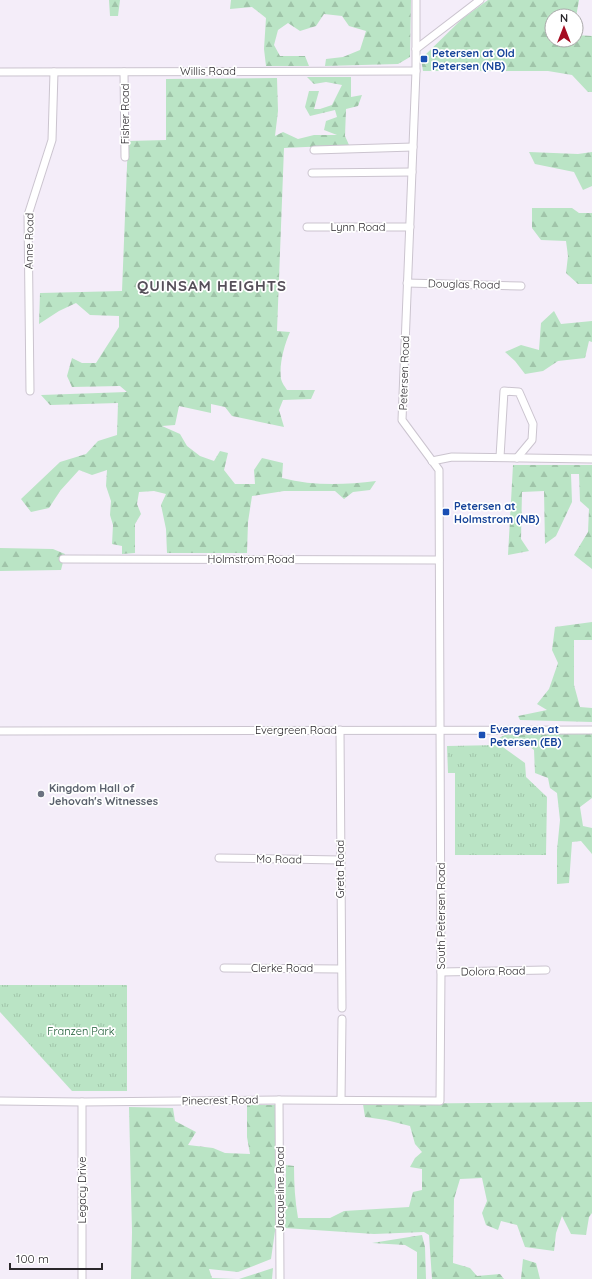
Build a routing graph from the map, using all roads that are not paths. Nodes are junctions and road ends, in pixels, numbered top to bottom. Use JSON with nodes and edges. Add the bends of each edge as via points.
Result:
{"nodes":[{"id":1,"x":416,"y":0,"type":"edge"},
{"id":2,"x":480,"y":0,"type":"edge"},
{"id":3,"x":416,"y":49,"type":"junction"},
{"id":4,"x":416,"y":71,"type":"junction"},
{"id":5,"x":0,"y":72,"type":"edge"},
{"id":6,"x":54,"y":72,"type":"junction"},
{"id":7,"x":124,"y":72,"type":"junction"},
{"id":8,"x":412,"y":147,"type":"junction"},
{"id":9,"x":314,"y":150,"type":"dead end"},
{"id":10,"x":125,"y":157,"type":"dead end"},
{"id":11,"x":412,"y":172,"type":"junction"},
{"id":12,"x":312,"y":173,"type":"dead end"},
{"id":13,"x":307,"y":227,"type":"dead end"},
{"id":14,"x":410,"y":227,"type":"junction"},
{"id":15,"x":407,"y":283,"type":"junction"},
{"id":16,"x":521,"y":286,"type":"dead end"},
{"id":17,"x":30,"y":391,"type":"dead end"},
{"id":18,"x":500,"y":458,"type":"junction"},
{"id":19,"x":518,"y":458,"type":"junction"},
{"id":20,"x":592,"y":459,"type":"edge"},
{"id":21,"x":432,"y":461,"type":"junction"},
{"id":22,"x":62,"y":559,"type":"dead end"},
{"id":23,"x":439,"y":560,"type":"junction"},
{"id":24,"x":340,"y":730,"type":"junction"},
{"id":25,"x":440,"y":730,"type":"junction"},
{"id":26,"x":592,"y":730,"type":"edge"},
{"id":27,"x":0,"y":731,"type":"edge"},
{"id":28,"x":219,"y":858,"type":"dead end"},
{"id":29,"x":340,"y":860,"type":"junction"},
{"id":30,"x":224,"y":968,"type":"dead end"},
{"id":31,"x":340,"y":969,"type":"junction"},
{"id":32,"x":546,"y":970,"type":"dead end"},
{"id":33,"x":441,"y":972,"type":"junction"},
{"id":34,"x":342,"y":1008,"type":"dead end"},
{"id":35,"x":342,"y":1020,"type":"dead end"},
{"id":36,"x":280,"y":1100,"type":"junction"},
{"id":37,"x":341,"y":1100,"type":"junction"},
{"id":38,"x":0,"y":1101,"type":"edge"},
{"id":39,"x":440,"y":1101,"type":"joint"},
{"id":40,"x":82,"y":1102,"type":"junction"},
{"id":41,"x":82,"y":1279,"type":"edge"},
{"id":42,"x":280,"y":1279,"type":"edge"}],
"edges":[{"from":1,"to":3,"type":"street","name":"Petersen Road"},
{"from":2,"to":3,"type":"street"},
{"from":3,"to":4,"type":"street","name":"Petersen Road"},
{"from":4,"to":7,"type":"street","name":"Willis Road"},
{"from":4,"to":8,"type":"street","name":"Petersen Road"},
{"from":5,"to":6,"type":"street","name":"Willis Road"},
{"from":6,"to":7,"type":"street","name":"Willis Road"},
{"from":6,"to":17,"type":"street","name":"Anne Road","via":[[52,140],[28,215]]},
{"from":7,"to":10,"type":"street","name":"Fisher Road"},
{"from":8,"to":9,"type":"street"},
{"from":8,"to":11,"type":"street","name":"Petersen Road"},
{"from":11,"to":12,"type":"street"},
{"from":11,"to":14,"type":"street","name":"Petersen Road"},
{"from":13,"to":14,"type":"street","name":"Lynn Road"},
{"from":14,"to":15,"type":"street","name":"Petersen Road"},
{"from":15,"to":16,"type":"street","name":"Douglas Road"},
{"from":15,"to":21,"type":"street","name":"Petersen Road","via":[[402,420]]},
{"from":18,"to":19,"type":"street"},
{"from":18,"to":19,"type":"street","via":[[504,391],[518,392],[533,424],[532,440]]},
{"from":18,"to":21,"type":"street","via":[[452,457]]},
{"from":19,"to":20,"type":"street"},
{"from":21,"to":23,"type":"street","name":"Petersen Road","via":[[439,470]]},
{"from":22,"to":23,"type":"street","name":"Holmstrom Road"},
{"from":23,"to":25,"type":"street","name":"Petersen Road"},
{"from":24,"to":25,"type":"street","name":"Evergreen Road"},
{"from":24,"to":27,"type":"street","name":"Evergreen Road"},
{"from":24,"to":29,"type":"street","name":"Greta Road"},
{"from":25,"to":26,"type":"street","name":"Evergreen Road"},
{"from":25,"to":33,"type":"street","name":"South Petersen Road"},
{"from":28,"to":29,"type":"street","name":"Mo Road"},
{"from":29,"to":31,"type":"street","name":"Greta Road"},
{"from":30,"to":31,"type":"street","name":"Clerke Road"},
{"from":31,"to":34,"type":"street","name":"Greta Road"},
{"from":32,"to":33,"type":"street","name":"Dolora Road"},
{"from":33,"to":39,"type":"street","name":"South Petersen Road"},
{"from":35,"to":37,"type":"street"},
{"from":36,"to":37,"type":"street","name":"Pinecrest Road"},
{"from":36,"to":40,"type":"street","name":"Pinecrest Road"},
{"from":36,"to":42,"type":"street","name":"Jacqueline Road"},
{"from":37,"to":39,"type":"street","name":"Pinecrest Road"},
{"from":38,"to":40,"type":"street","name":"Pinecrest Road"},
{"from":40,"to":41,"type":"street","name":"Legacy Drive"}]}
